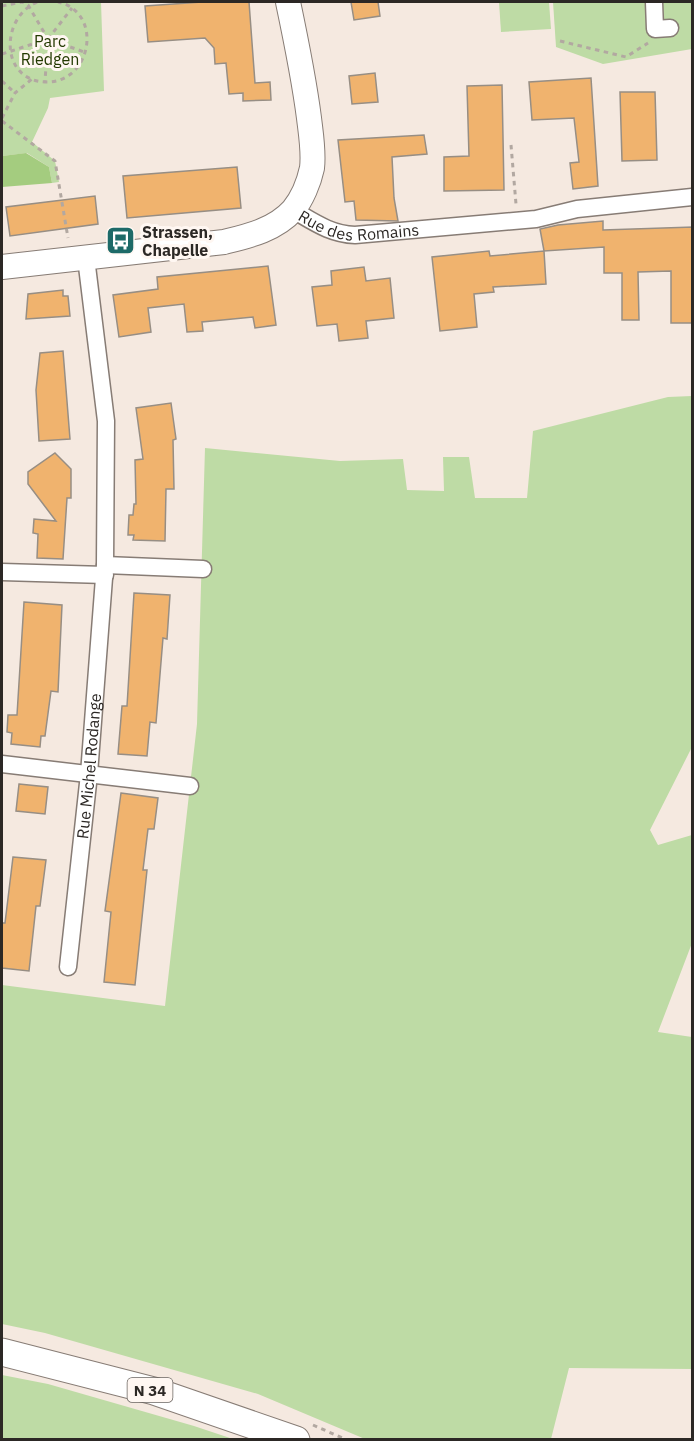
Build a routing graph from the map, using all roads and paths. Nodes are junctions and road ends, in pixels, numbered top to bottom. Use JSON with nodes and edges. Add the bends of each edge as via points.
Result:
{"nodes":[{"id":1,"x":37,"y":2,"type":"edge"},
{"id":2,"x":58,"y":2,"type":"edge"},
{"id":3,"x":288,"y":2,"type":"edge"},
{"id":4,"x":654,"y":2,"type":"edge"},
{"id":5,"x":28,"y":5,"type":"junction"},
{"id":6,"x":2,"y":6,"type":"edge"},
{"id":7,"x":72,"y":8,"type":"junction"},
{"id":8,"x":670,"y":28,"type":"joint"},
{"id":9,"x":48,"y":39,"type":"junction"},
{"id":10,"x":560,"y":41,"type":"dead end"},
{"id":11,"x":8,"y":52,"type":"junction"},
{"id":12,"x":87,"y":53,"type":"junction"},
{"id":13,"x":2,"y":54,"type":"edge"},
{"id":14,"x":32,"y":79,"type":"junction"},
{"id":15,"x":2,"y":81,"type":"edge"},
{"id":16,"x":44,"y":82,"type":"junction"},
{"id":17,"x":15,"y":93,"type":"junction"},
{"id":18,"x":2,"y":120,"type":"edge"},
{"id":19,"x":511,"y":145,"type":"dead end"},
{"id":20,"x":693,"y":197,"type":"edge"},
{"id":21,"x":293,"y":210,"type":"junction"},
{"id":22,"x":517,"y":221,"type":"junction"},
{"id":23,"x":79,"y":258,"type":"junction"},
{"id":24,"x":2,"y":267,"type":"edge"},
{"id":25,"x":203,"y":569,"type":"dead end"},
{"id":26,"x":105,"y":570,"type":"junction"},
{"id":27,"x":2,"y":572,"type":"edge"},
{"id":28,"x":2,"y":764,"type":"edge"},
{"id":29,"x":89,"y":774,"type":"junction"},
{"id":30,"x":190,"y":786,"type":"dead end"},
{"id":31,"x":69,"y":967,"type":"dead end"},
{"id":32,"x":2,"y":1352,"type":"edge"},
{"id":33,"x":296,"y":1440,"type":"edge"}],
"edges":[{"from":1,"to":5,"type":"path"},
{"from":2,"to":7,"type":"path"},
{"from":3,"to":21,"type":"main road","via":[[313,146],[312,168]]},
{"from":4,"to":8,"type":"street","via":[[655,29]]},
{"from":5,"to":6,"type":"path","via":[[22,2]]},
{"from":5,"to":9,"type":"path"},
{"from":5,"to":11,"type":"path","via":[[10,25]]},
{"from":7,"to":9,"type":"path"},
{"from":7,"to":12,"type":"path","via":[[86,28]]},
{"from":8,"to":10,"type":"path","via":[[626,57]]},
{"from":9,"to":11,"type":"path"},
{"from":9,"to":12,"type":"path"},
{"from":9,"to":16,"type":"path"},
{"from":11,"to":13,"type":"path"},
{"from":11,"to":14,"type":"path","via":[[21,73]]},
{"from":12,"to":16,"type":"path","via":[[71,75]]},
{"from":14,"to":16,"type":"path"},
{"from":14,"to":17,"type":"path"},
{"from":15,"to":17,"type":"path"},
{"from":17,"to":18,"type":"path"},
{"from":18,"to":23,"type":"path","via":[[55,161]]},
{"from":19,"to":22,"type":"path"},
{"from":20,"to":22,"type":"street","name":"Rue des Romains","via":[[577,209]]},
{"from":21,"to":22,"type":"street","name":"Rue des Romains","via":[[320,227],[345,235]]},
{"from":21,"to":23,"type":"main road","name":"Rue des Romains","via":[[257,233],[224,242]]},
{"from":23,"to":24,"type":"main road","name":"Rue des Romains"},
{"from":23,"to":26,"type":"street","name":"Rue Michel Rodange","via":[[106,421]]},
{"from":25,"to":26,"type":"street"},
{"from":26,"to":27,"type":"street"},
{"from":26,"to":29,"type":"street","name":"Rue Michel Rodange"},
{"from":28,"to":29,"type":"street"},
{"from":29,"to":30,"type":"street"},
{"from":29,"to":31,"type":"street","name":"Rue Michel Rodange"},
{"from":32,"to":33,"type":"main road","number":"N 34","via":[[154,1391]]}]}
